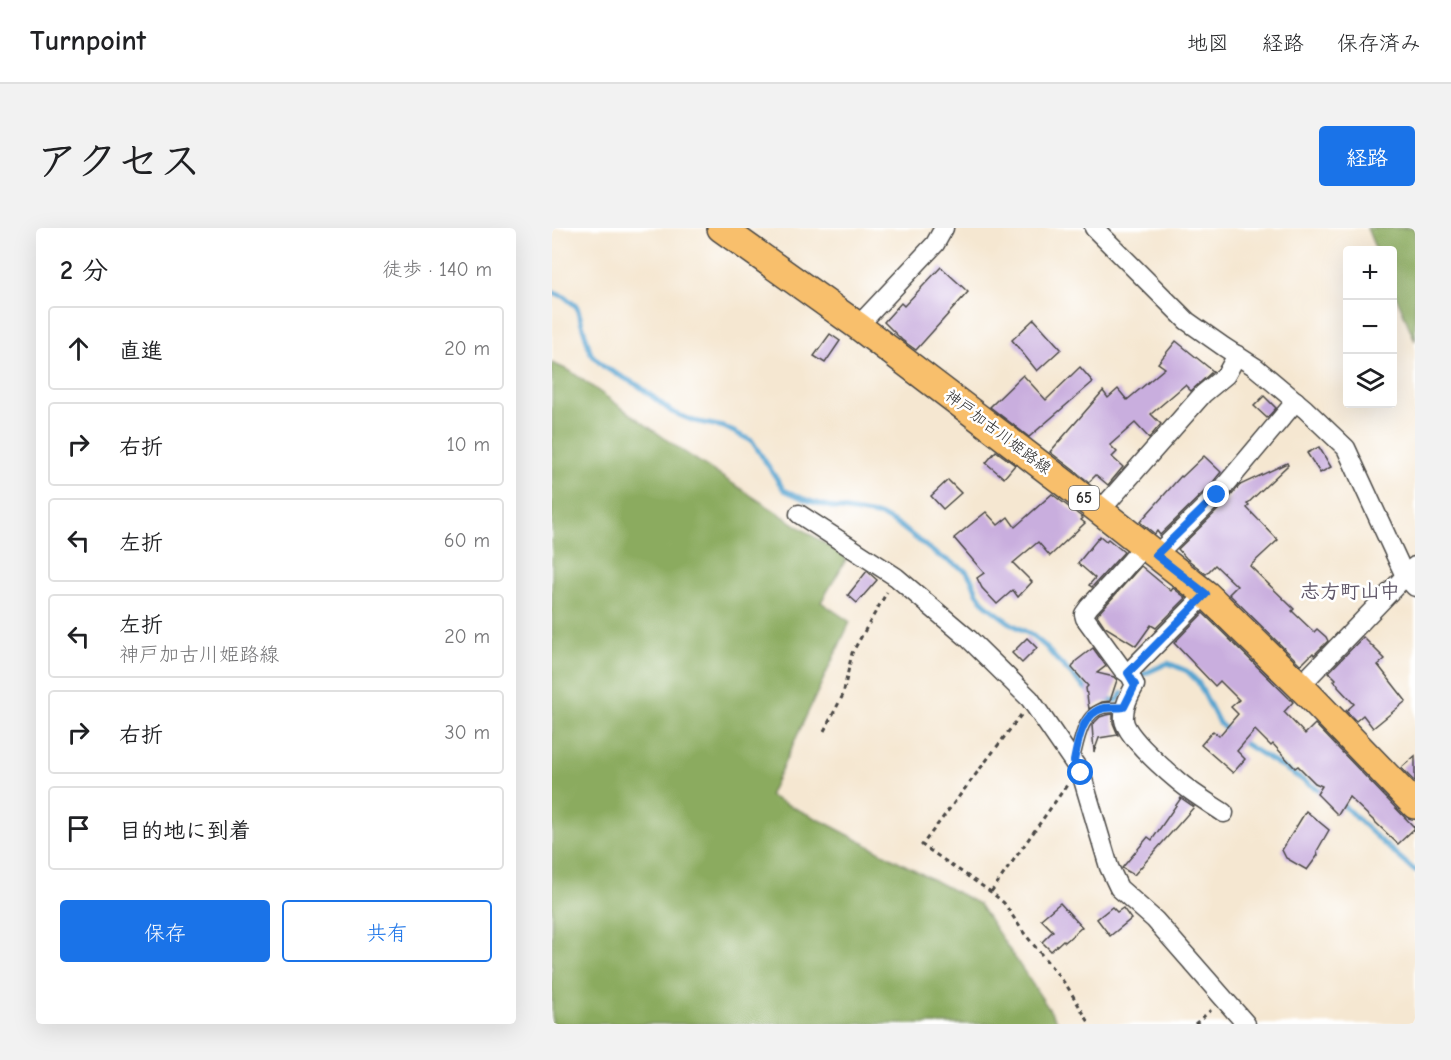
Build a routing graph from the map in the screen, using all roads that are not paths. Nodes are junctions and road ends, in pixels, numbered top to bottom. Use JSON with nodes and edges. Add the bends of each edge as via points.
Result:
{"nodes":[{"id":1,"x":721,"y":228,"type":"edge"},
{"id":2,"x":944,"y":228,"type":"edge"},
{"id":3,"x":1094,"y":228,"type":"edge"},
{"id":4,"x":858,"y":326,"type":"junction"},
{"id":5,"x":1237,"y":355,"type":"junction"},
{"id":6,"x":1296,"y":401,"type":"junction"},
{"id":7,"x":1100,"y":511,"type":"junction"},
{"id":8,"x":799,"y":514,"type":"dead end"},
{"id":9,"x":1150,"y":550,"type":"junction"},
{"id":10,"x":1411,"y":577,"type":"edge"},
{"id":11,"x":1206,"y":594,"type":"junction"},
{"id":12,"x":1128,"y":673,"type":"junction"},
{"id":13,"x":1300,"y":686,"type":"junction"},
{"id":14,"x":1124,"y":707,"type":"junction"},
{"id":15,"x":1076,"y":765,"type":"junction"},
{"id":16,"x":1415,"y":805,"type":"edge"},
{"id":17,"x":1224,"y":813,"type":"dead end"},
{"id":18,"x":1246,"y":1024,"type":"edge"}],
"edges":[{"from":1,"to":4,"type":"main road","name":"神戸加古川姫路線","number":"65"},
{"from":2,"to":4,"type":"street","via":[[935,244]]},
{"from":3,"to":5,"type":"street","via":[[1187,321]]},
{"from":4,"to":7,"type":"main road","name":"神戸加古川姫路線","number":"65"},
{"from":5,"to":6,"type":"street"},
{"from":5,"to":7,"type":"street","via":[[1226,375],[1203,394]]},
{"from":6,"to":9,"type":"street","via":[[1217,495]]},
{"from":6,"to":10,"type":"street","via":[[1346,448]]},
{"from":7,"to":9,"type":"main road","name":"神戸加古川姫路線","number":"65"},
{"from":8,"to":15,"type":"street","via":[[896,577],[969,639],[1031,701]]},
{"from":9,"to":11,"type":"main road","name":"神戸加古川姫路線","number":"65"},
{"from":9,"to":12,"type":"street","via":[[1084,614]]},
{"from":10,"to":13,"type":"street"},
{"from":11,"to":12,"type":"street"},
{"from":11,"to":13,"type":"main road","name":"神戸加古川姫路線","number":"65"},
{"from":12,"to":14,"type":"street","via":[[1135,685]]},
{"from":13,"to":16,"type":"main road","name":"神戸加古川姫路線","number":"65"},
{"from":14,"to":15,"type":"lane","via":[[1102,709],[1090,716],[1082,730]]},
{"from":14,"to":17,"type":"street","via":[[1124,721],[1135,739],[1180,782]]},
{"from":15,"to":18,"type":"street","via":[[1119,888],[1155,920]]}]}
